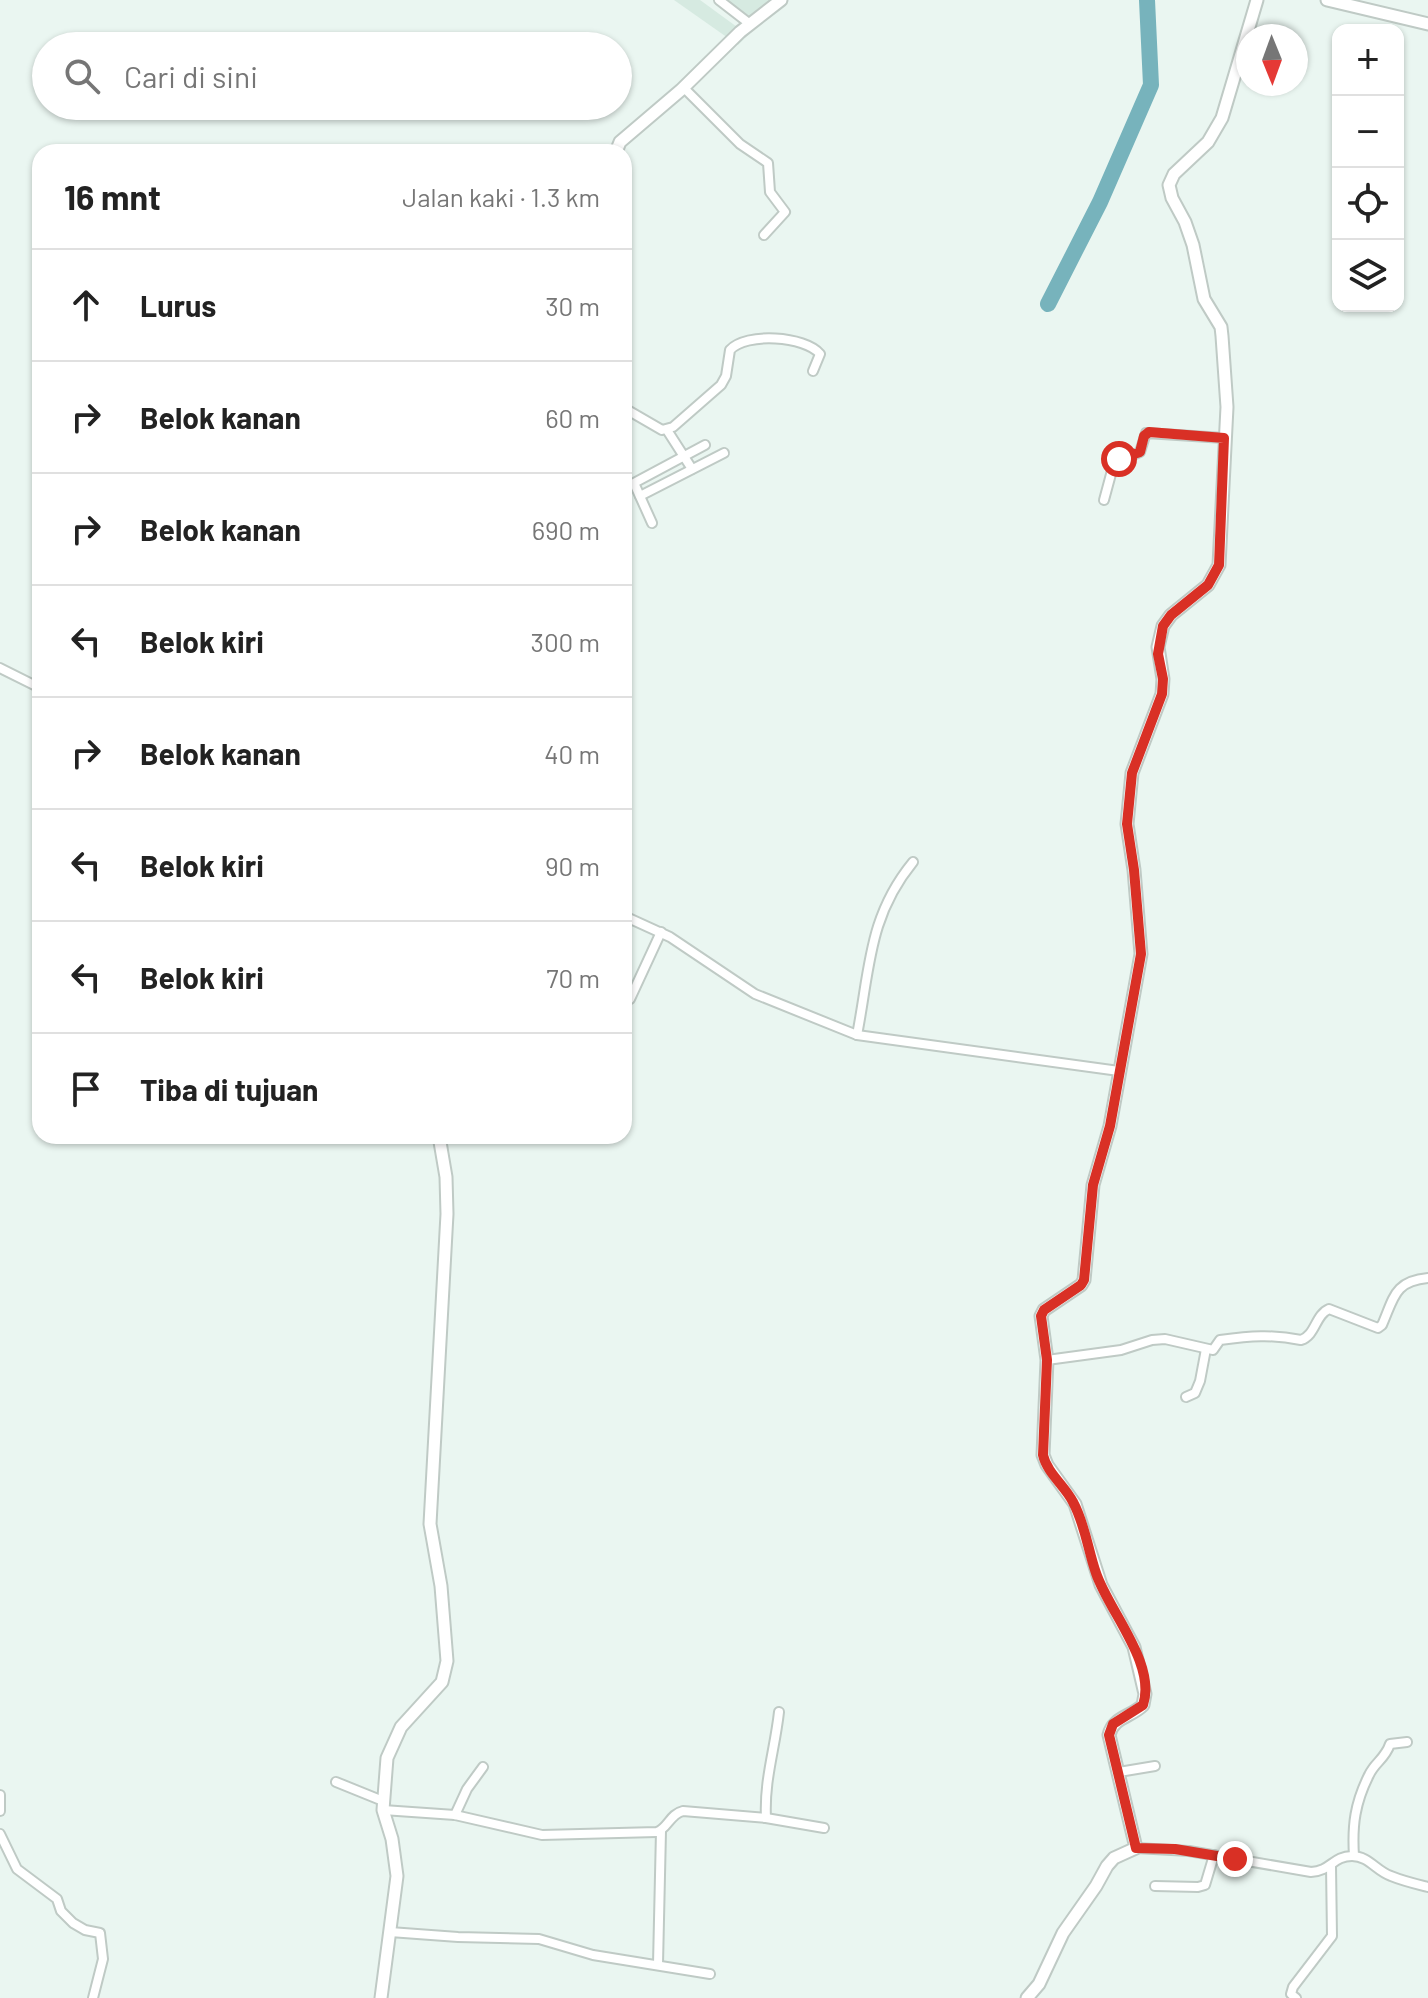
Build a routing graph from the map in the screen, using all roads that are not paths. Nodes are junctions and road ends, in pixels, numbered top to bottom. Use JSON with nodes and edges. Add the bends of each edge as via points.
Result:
{"nodes":[{"id":1,"x":719,"y":0,"type":"edge"},
{"id":2,"x":781,"y":0,"type":"edge"},
{"id":3,"x":1257,"y":0,"type":"edge"},
{"id":4,"x":1327,"y":0,"type":"edge"},
{"id":5,"x":750,"y":24,"type":"junction"},
{"id":6,"x":1428,"y":24,"type":"edge"},
{"id":7,"x":683,"y":87,"type":"junction"},
{"id":8,"x":619,"y":144,"type":"edge"},
{"id":9,"x":764,"y":235,"type":"dead end"},
{"id":10,"x":813,"y":371,"type":"dead end"},
{"id":11,"x":632,"y":412,"type":"edge"},
{"id":12,"x":667,"y":430,"type":"junction"},
{"id":13,"x":1224,"y":438,"type":"junction"},
{"id":14,"x":705,"y":445,"type":"dead end"},
{"id":15,"x":724,"y":453,"type":"dead end"},
{"id":16,"x":684,"y":457,"type":"junction"},
{"id":17,"x":692,"y":469,"type":"junction"},
{"id":18,"x":640,"y":496,"type":"junction"},
{"id":19,"x":1104,"y":500,"type":"dead end"},
{"id":20,"x":652,"y":523,"type":"dead end"},
{"id":21,"x":0,"y":668,"type":"edge"},
{"id":22,"x":32,"y":684,"type":"edge"},
{"id":23,"x":913,"y":862,"type":"dead end"},
{"id":24,"x":632,"y":919,"type":"edge"},
{"id":25,"x":661,"y":932,"type":"junction"},
{"id":26,"x":632,"y":995,"type":"edge"},
{"id":27,"x":857,"y":1035,"type":"junction"},
{"id":28,"x":1119,"y":1071,"type":"junction"},
{"id":29,"x":440,"y":1144,"type":"edge"},
{"id":30,"x":1428,"y":1278,"type":"edge"},
{"id":31,"x":1206,"y":1349,"type":"junction"},
{"id":32,"x":1047,"y":1360,"type":"junction"},
{"id":33,"x":1186,"y":1397,"type":"dead end"},
{"id":34,"x":779,"y":1712,"type":"dead end"},
{"id":35,"x":1407,"y":1742,"type":"dead end"},
{"id":36,"x":1155,"y":1766,"type":"dead end"},
{"id":37,"x":483,"y":1767,"type":"dead end"},
{"id":38,"x":1119,"y":1772,"type":"junction"},
{"id":39,"x":336,"y":1782,"type":"dead end"},
{"id":40,"x":0,"y":1795,"type":"edge"},
{"id":41,"x":383,"y":1805,"type":"junction"},
{"id":42,"x":0,"y":1811,"type":"edge"},
{"id":43,"x":455,"y":1815,"type":"junction"},
{"id":44,"x":766,"y":1818,"type":"junction"},
{"id":45,"x":824,"y":1828,"type":"dead end"},
{"id":46,"x":661,"y":1831,"type":"junction"},
{"id":47,"x":0,"y":1834,"type":"edge"},
{"id":48,"x":1136,"y":1848,"type":"junction"},
{"id":49,"x":1214,"y":1855,"type":"junction"},
{"id":50,"x":1354,"y":1856,"type":"junction"},
{"id":51,"x":1331,"y":1865,"type":"junction"},
{"id":52,"x":1155,"y":1886,"type":"dead end"},
{"id":53,"x":1428,"y":1887,"type":"edge"},
{"id":54,"x":390,"y":1932,"type":"junction"},
{"id":55,"x":658,"y":1964,"type":"junction"},
{"id":56,"x":710,"y":1974,"type":"dead end"},
{"id":57,"x":93,"y":1998,"type":"edge"},
{"id":58,"x":381,"y":1998,"type":"edge"},
{"id":59,"x":1027,"y":1998,"type":"edge"},
{"id":60,"x":1296,"y":1998,"type":"edge"}],
"edges":[{"from":1,"to":5,"type":"street"},
{"from":2,"to":5,"type":"street"},
{"from":3,"to":13,"type":"street","via":[[1222,118],[1169,185],[1193,245],[1204,299],[1221,327]]},
{"from":4,"to":6,"type":"street"},
{"from":5,"to":7,"type":"street"},
{"from":7,"to":8,"type":"street"},
{"from":7,"to":9,"type":"street","via":[[740,144],[768,163],[770,192],[785,212]]},
{"from":10,"to":12,"type":"street","via":[[819,352],[800,341],[738,343],[728,356],[721,385]]},
{"from":11,"to":12,"type":"street"},
{"from":12,"to":16,"type":"street"},
{"from":13,"to":19,"type":"street","via":[[1146,433],[1140,452],[1114,463]]},
{"from":13,"to":28,"type":"street","via":[[1219,565],[1208,585],[1163,626],[1158,654],[1162,694],[1132,773],[1127,824],[1141,954]]},
{"from":14,"to":16,"type":"street"},
{"from":15,"to":17,"type":"street"},
{"from":16,"to":17,"type":"street"},
{"from":16,"to":18,"type":"street","via":[[634,483]]},
{"from":17,"to":18,"type":"street"},
{"from":18,"to":20,"type":"street"},
{"from":21,"to":22,"type":"street"},
{"from":23,"to":27,"type":"street","via":[[892,888],[873,935]]},
{"from":24,"to":25,"type":"street"},
{"from":25,"to":26,"type":"street"},
{"from":25,"to":27,"type":"street","via":[[755,994]]},
{"from":27,"to":28,"type":"street"},
{"from":28,"to":32,"type":"street","via":[[1093,1185],[1084,1280],[1042,1314]]},
{"from":29,"to":41,"type":"street","via":[[447,1214],[430,1524],[447,1661],[442,1682],[393,1742]]},
{"from":30,"to":31,"type":"street","via":[[1399,1287],[1378,1328],[1329,1309],[1306,1339],[1272,1334],[1220,1340],[1214,1350]]},
{"from":31,"to":32,"type":"street","via":[[1165,1339]]},
{"from":31,"to":33,"type":"street","via":[[1200,1381],[1195,1393]]},
{"from":32,"to":38,"type":"street","via":[[1044,1461],[1075,1504],[1096,1574],[1131,1639],[1143,1679],[1143,1705],[1109,1731]]},
{"from":34,"to":44,"type":"street","via":[[765,1784]]},
{"from":35,"to":50,"type":"street","via":[[1390,1744],[1370,1774],[1352,1823]]},
{"from":36,"to":38,"type":"street"},
{"from":37,"to":43,"type":"street"},
{"from":38,"to":48,"type":"street"},
{"from":39,"to":41,"type":"street"},
{"from":40,"to":42,"type":"street"},
{"from":41,"to":43,"type":"street"},
{"from":41,"to":54,"type":"street","via":[[397,1867]]},
{"from":43,"to":46,"type":"street","via":[[542,1835]]},
{"from":44,"to":45,"type":"street"},
{"from":44,"to":46,"type":"street","via":[[683,1811]]},
{"from":46,"to":55,"type":"street"},
{"from":47,"to":57,"type":"street","via":[[17,1869],[57,1899],[73,1923],[100,1933],[103,1959]]},
{"from":48,"to":49,"type":"street"},
{"from":48,"to":59,"type":"street","via":[[1107,1866]]},
{"from":49,"to":51,"type":"street","via":[[1311,1872]]},
{"from":49,"to":52,"type":"street","via":[[1205,1885]]},
{"from":50,"to":51,"type":"street"},
{"from":50,"to":53,"type":"street","via":[[1388,1876]]},
{"from":51,"to":60,"type":"street","via":[[1332,1936],[1293,1987]]},
{"from":54,"to":55,"type":"street","via":[[539,1939],[593,1955]]},
{"from":54,"to":58,"type":"street"},
{"from":55,"to":56,"type":"street"}]}
